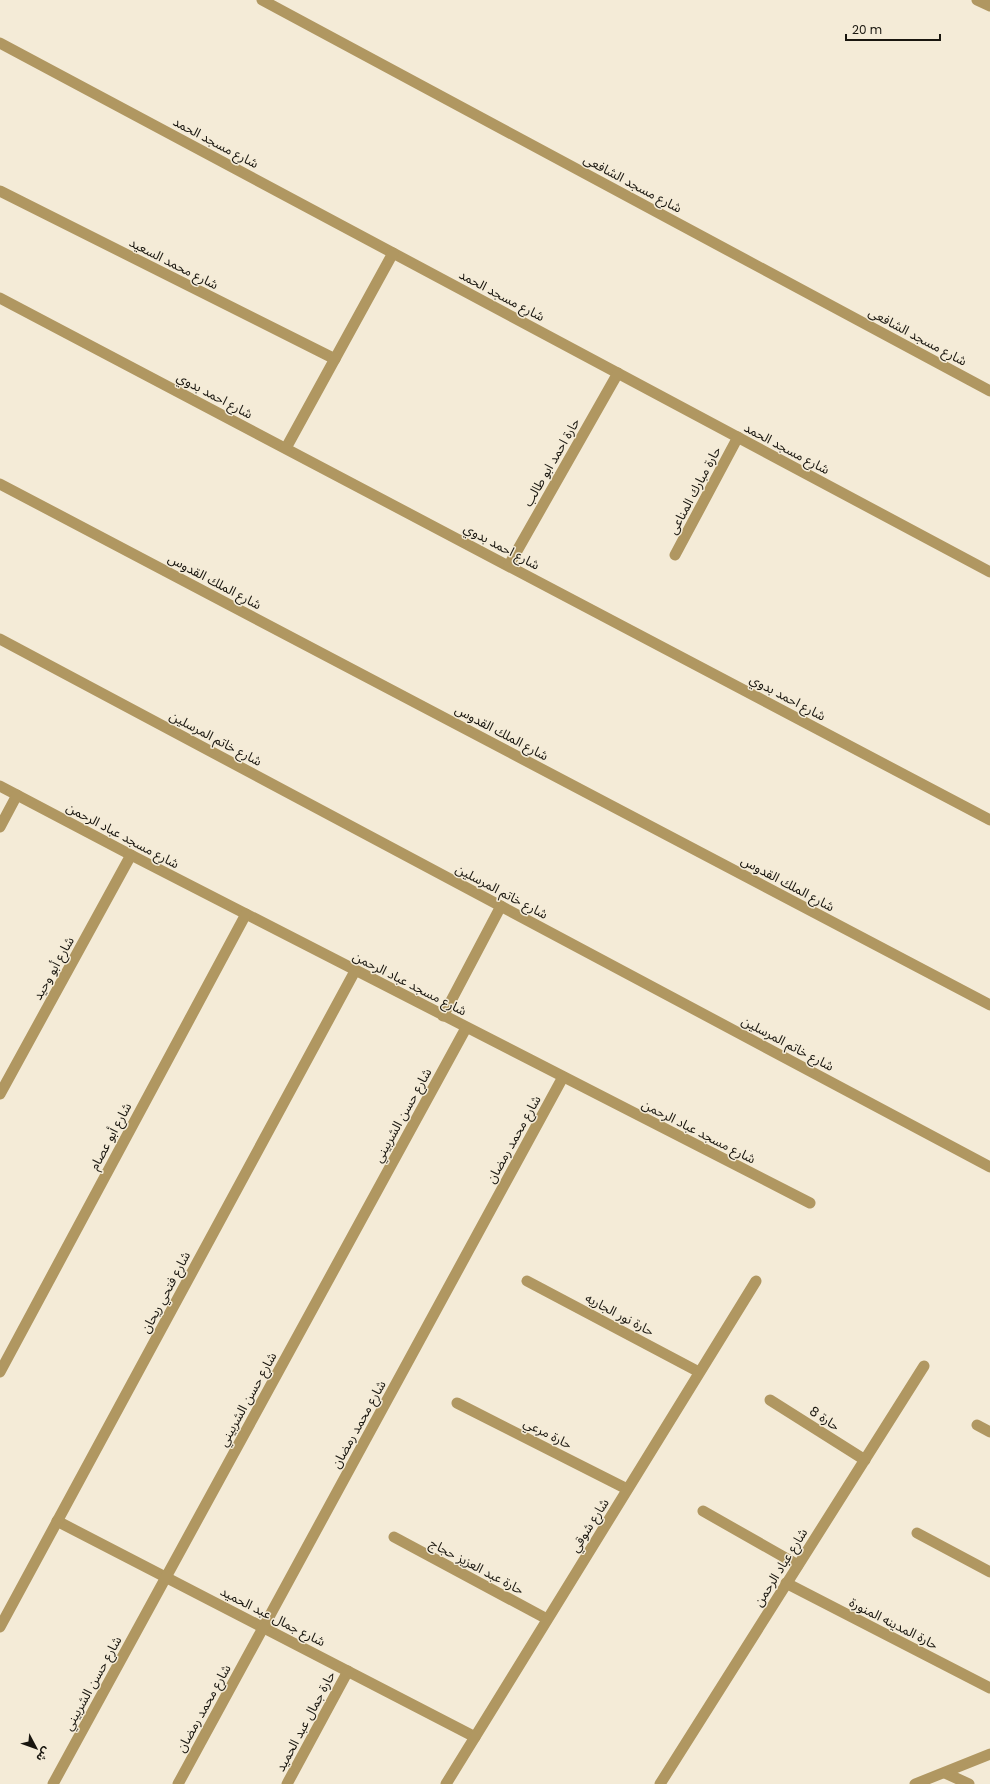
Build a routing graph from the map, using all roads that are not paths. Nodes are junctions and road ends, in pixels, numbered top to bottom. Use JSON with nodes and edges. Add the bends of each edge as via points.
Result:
{"nodes":[{"id":1,"x":262,"y":0,"type":"edge"},
{"id":2,"x":977,"y":0,"type":"edge"},
{"id":3,"x":990,"y":6,"type":"edge"},
{"id":4,"x":0,"y":43,"type":"edge"},
{"id":5,"x":0,"y":191,"type":"edge"},
{"id":6,"x":393,"y":253,"type":"junction"},
{"id":7,"x":0,"y":298,"type":"edge"},
{"id":8,"x":335,"y":360,"type":"junction"},
{"id":9,"x":618,"y":373,"type":"junction"},
{"id":10,"x":990,"y":391,"type":"edge"},
{"id":11,"x":738,"y":437,"type":"junction"},
{"id":12,"x":286,"y":448,"type":"junction"},
{"id":13,"x":0,"y":484,"type":"edge"},
{"id":14,"x":675,"y":555,"type":"dead end"},
{"id":15,"x":509,"y":565,"type":"junction"},
{"id":16,"x":990,"y":572,"type":"edge"},
{"id":17,"x":0,"y":640,"type":"edge"},
{"id":18,"x":0,"y":786,"type":"edge"},
{"id":19,"x":17,"y":795,"type":"junction"},
{"id":20,"x":990,"y":820,"type":"edge"},
{"id":21,"x":0,"y":827,"type":"edge"},
{"id":22,"x":131,"y":855,"type":"junction"},
{"id":23,"x":501,"y":906,"type":"junction"},
{"id":24,"x":246,"y":914,"type":"junction"},
{"id":25,"x":355,"y":971,"type":"junction"},
{"id":26,"x":990,"y":1005,"type":"edge"},
{"id":27,"x":443,"y":1016,"type":"junction"},
{"id":28,"x":466,"y":1028,"type":"junction"},
{"id":29,"x":563,"y":1077,"type":"junction"},
{"id":30,"x":0,"y":1094,"type":"edge"},
{"id":31,"x":990,"y":1167,"type":"edge"},
{"id":32,"x":810,"y":1203,"type":"dead end"},
{"id":33,"x":527,"y":1281,"type":"dead end"},
{"id":34,"x":756,"y":1281,"type":"dead end"},
{"id":35,"x":924,"y":1366,"type":"dead end"},
{"id":36,"x":0,"y":1372,"type":"edge"},
{"id":37,"x":700,"y":1372,"type":"junction"},
{"id":38,"x":770,"y":1400,"type":"dead end"},
{"id":39,"x":457,"y":1402,"type":"dead end"},
{"id":40,"x":977,"y":1425,"type":"dead end"},
{"id":41,"x":990,"y":1432,"type":"edge"},
{"id":42,"x":865,"y":1460,"type":"junction"},
{"id":43,"x":627,"y":1489,"type":"junction"},
{"id":44,"x":703,"y":1511,"type":"dead end"},
{"id":45,"x":57,"y":1521,"type":"junction"},
{"id":46,"x":917,"y":1533,"type":"dead end"},
{"id":47,"x":394,"y":1537,"type":"dead end"},
{"id":48,"x":798,"y":1565,"type":"junction"},
{"id":49,"x":990,"y":1572,"type":"edge"},
{"id":50,"x":166,"y":1577,"type":"junction"},
{"id":51,"x":786,"y":1583,"type":"junction"},
{"id":52,"x":547,"y":1620,"type":"junction"},
{"id":53,"x":0,"y":1626,"type":"edge"},
{"id":54,"x":263,"y":1627,"type":"junction"},
{"id":55,"x":348,"y":1671,"type":"junction"},
{"id":56,"x":990,"y":1688,"type":"edge"},
{"id":57,"x":475,"y":1737,"type":"junction"},
{"id":58,"x":990,"y":1754,"type":"edge"},
{"id":59,"x":945,"y":1773,"type":"junction"},
{"id":60,"x":52,"y":1784,"type":"edge"},
{"id":61,"x":178,"y":1784,"type":"edge"},
{"id":62,"x":287,"y":1784,"type":"edge"},
{"id":63,"x":446,"y":1784,"type":"edge"},
{"id":64,"x":660,"y":1784,"type":"edge"},
{"id":65,"x":915,"y":1784,"type":"edge"},
{"id":66,"x":968,"y":1784,"type":"edge"}],
"edges":[{"from":1,"to":10,"type":"street","name":"شارع مسجد الشافعى"},
{"from":2,"to":3,"type":"street"},
{"from":4,"to":6,"type":"street","name":"شارع مسجد الحمد"},
{"from":5,"to":8,"type":"street","name":"شارع محمد السعيد"},
{"from":6,"to":8,"type":"street"},
{"from":6,"to":9,"type":"street","name":"شارع مسجد الحمد"},
{"from":7,"to":12,"type":"street","name":"شارع احمد بدوي"},
{"from":8,"to":12,"type":"street"},
{"from":9,"to":11,"type":"street","name":"شارع مسجد الحمد"},
{"from":9,"to":15,"type":"street","name":"حارة احمد ابو طالب"},
{"from":11,"to":14,"type":"street","name":"حارة مبارك المناعى"},
{"from":11,"to":16,"type":"street","name":"شارع مسجد الحمد"},
{"from":12,"to":15,"type":"street","name":"شارع احمد بدوي"},
{"from":13,"to":26,"type":"street","name":"شارع الملك القدوس"},
{"from":15,"to":20,"type":"street","name":"شارع احمد بدوي"},
{"from":17,"to":23,"type":"street","name":"شارع خاتم المرسلين"},
{"from":18,"to":19,"type":"street","name":"شارع مسجد عباد الرحمن"},
{"from":19,"to":21,"type":"street"},
{"from":19,"to":22,"type":"street","name":"شارع مسجد عباد الرحمن"},
{"from":22,"to":24,"type":"street","name":"شارع مسجد عباد الرحمن"},
{"from":22,"to":30,"type":"street","name":"شارع أبو وحيد"},
{"from":23,"to":27,"type":"street"},
{"from":23,"to":31,"type":"street","name":"شارع خاتم المرسلين"},
{"from":24,"to":25,"type":"street","name":"شارع مسجد عباد الرحمن"},
{"from":24,"to":36,"type":"street","name":"شارع أبو عصام"},
{"from":25,"to":27,"type":"street","name":"شارع مسجد عباد الرحمن"},
{"from":25,"to":45,"type":"street","name":"شارع فتحي ريحان"},
{"from":27,"to":28,"type":"street","name":"شارع مسجد عباد الرحمن"},
{"from":28,"to":29,"type":"street","name":"شارع مسجد عباد الرحمن"},
{"from":28,"to":50,"type":"street","name":"شارع حسن الشربيني"},
{"from":29,"to":32,"type":"street","name":"شارع مسجد عباد الرحمن"},
{"from":29,"to":54,"type":"street","name":"شارع محمد رمضان"},
{"from":33,"to":37,"type":"street","name":"حارة نور الجاريه"},
{"from":34,"to":37,"type":"street","name":"شارع شوقي"},
{"from":35,"to":42,"type":"street","name":"شارع عباد الرحمن"},
{"from":37,"to":43,"type":"street","name":"شارع شوقي"},
{"from":38,"to":42,"type":"street","name":"حارة 8"},
{"from":39,"to":43,"type":"street","name":"حارة مرعي"},
{"from":40,"to":41,"type":"street"},
{"from":42,"to":48,"type":"street","name":"شارع عباد الرحمن"},
{"from":43,"to":52,"type":"street","name":"شارع شوقي"},
{"from":44,"to":48,"type":"street"},
{"from":45,"to":50,"type":"street","name":"شارع جمال عبد الحميد"},
{"from":45,"to":53,"type":"street","name":"شارع فتحي ريحان"},
{"from":46,"to":49,"type":"street"},
{"from":47,"to":52,"type":"street","name":"حارة عبد العزيز حجاج"},
{"from":48,"to":51,"type":"street","name":"شارع عباد الرحمن"},
{"from":50,"to":54,"type":"street","name":"شارع جمال عبد الحميد"},
{"from":50,"to":60,"type":"street","name":"شارع حسن الشربيني"},
{"from":51,"to":56,"type":"street","name":"حارة المدينه المنورة"},
{"from":51,"to":64,"type":"street","name":"شارع عباد الرحمن"},
{"from":52,"to":57,"type":"street","name":"شارع شوقي"},
{"from":54,"to":55,"type":"street","name":"شارع جمال عبد الحميد"},
{"from":54,"to":61,"type":"street","name":"شارع محمد رمضان"},
{"from":55,"to":57,"type":"street","name":"شارع جمال عبد الحميد"},
{"from":55,"to":62,"type":"street","name":"حارة جمال عبد الحميد"},
{"from":57,"to":63,"type":"street","name":"شارع شوقي"},
{"from":58,"to":59,"type":"street"},
{"from":59,"to":65,"type":"street"},
{"from":59,"to":66,"type":"street"}]}
